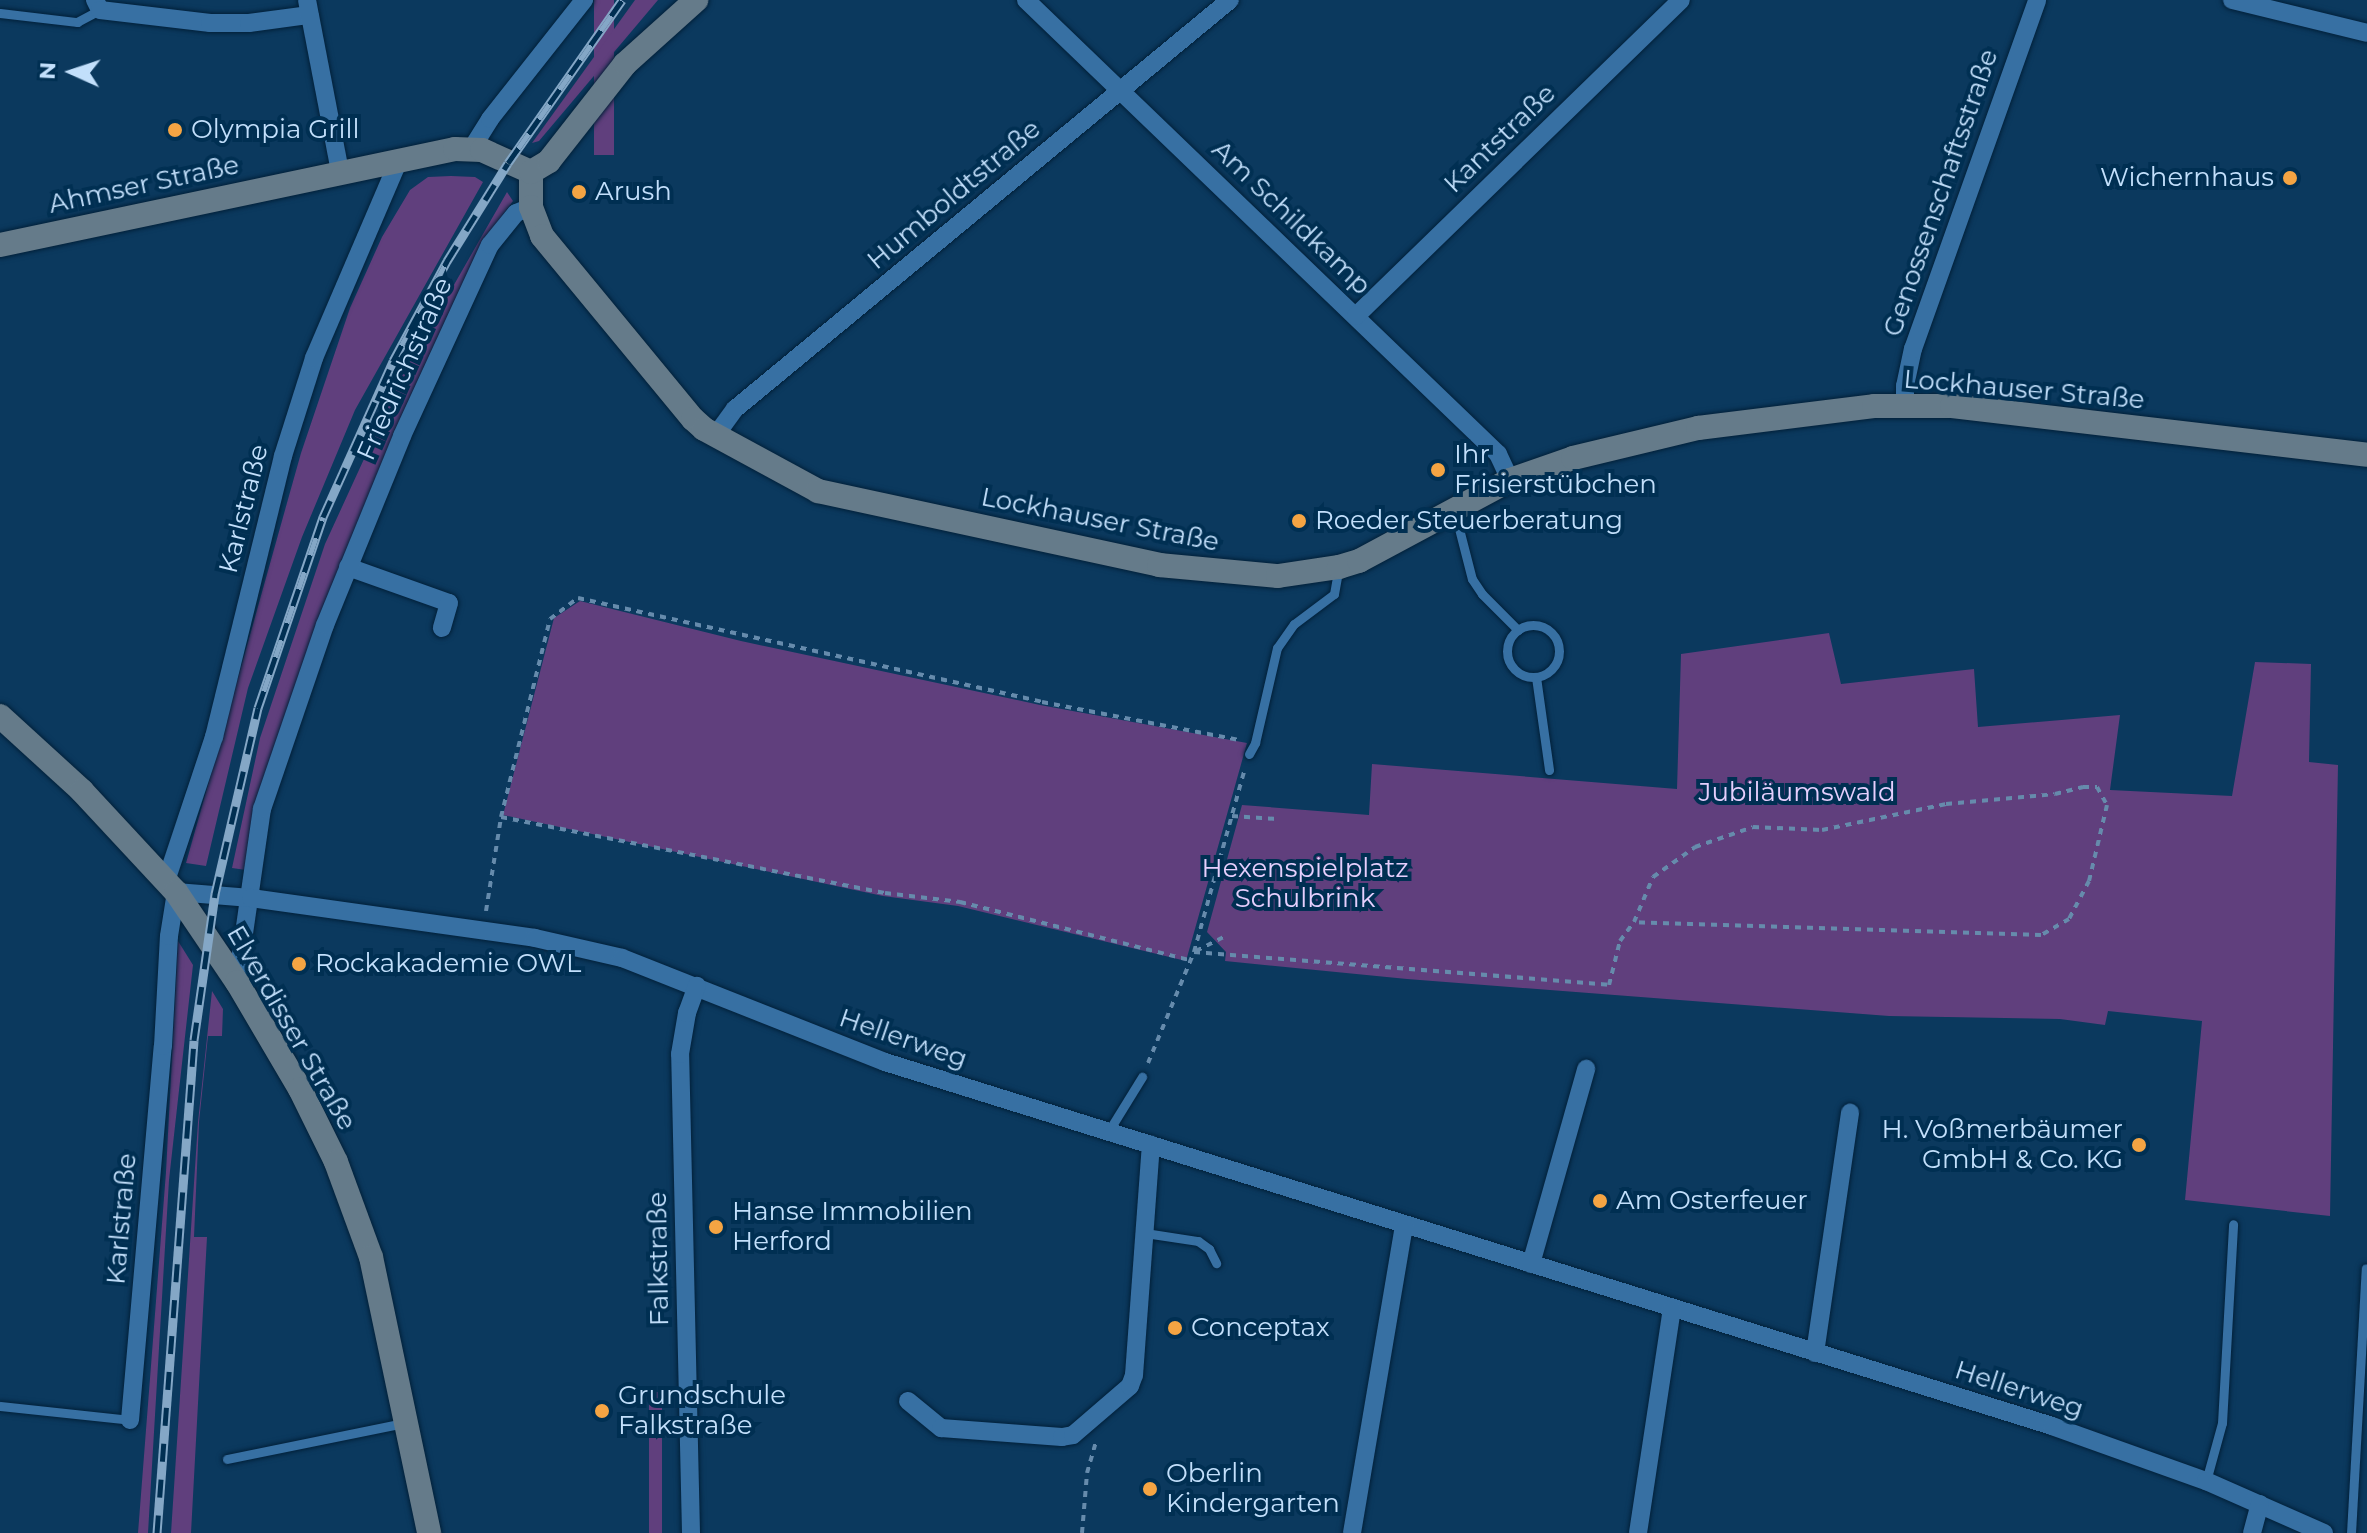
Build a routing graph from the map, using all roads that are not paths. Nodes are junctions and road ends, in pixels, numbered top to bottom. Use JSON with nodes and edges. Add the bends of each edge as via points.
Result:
{"nodes":[{"id":1,"x":584,"y":0,"type":"edge"},
{"id":2,"x":696,"y":0,"type":"edge"},
{"id":3,"x":1026,"y":0,"type":"edge"},
{"id":4,"x":1230,"y":0,"type":"edge"},
{"id":5,"x":1681,"y":0,"type":"edge"},
{"id":6,"x":2037,"y":0,"type":"edge"},
{"id":7,"x":2232,"y":0,"type":"edge"},
{"id":8,"x":98,"y":5,"type":"edge"},
{"id":9,"x":308,"y":8,"type":"edge"},
{"id":10,"x":0,"y":13,"type":"edge"},
{"id":11,"x":2367,"y":33,"type":"edge"},
{"id":12,"x":1121,"y":90,"type":"junction"},
{"id":13,"x":472,"y":148,"type":"junction"},
{"id":14,"x":399,"y":160,"type":"junction"},
{"id":15,"x":340,"y":172,"type":"junction"},
{"id":16,"x":531,"y":172,"type":"junction"},
{"id":17,"x":531,"y":207,"type":"junction"},
{"id":18,"x":0,"y":245,"type":"edge"},
{"id":19,"x":1356,"y":316,"type":"junction"},
{"id":20,"x":1905,"y":405,"type":"junction"},
{"id":21,"x":716,"y":435,"type":"junction"},
{"id":22,"x":2367,"y":455,"type":"edge"},
{"id":23,"x":1510,"y":480,"type":"junction"},
{"id":24,"x":1455,"y":511,"type":"junction"},
{"id":25,"x":348,"y":567,"type":"junction"},
{"id":26,"x":1339,"y":567,"type":"junction"},
{"id":27,"x":442,"y":628,"type":"dead end"},
{"id":28,"x":1518,"y":630,"type":"junction"},
{"id":29,"x":1536,"y":677,"type":"junction"},
{"id":30,"x":0,"y":716,"type":"edge"},
{"id":31,"x":1249,"y":754,"type":"road end"},
{"id":32,"x":1549,"y":770,"type":"dead end"},
{"id":33,"x":171,"y":887,"type":"junction"},
{"id":34,"x":251,"y":898,"type":"junction"},
{"id":35,"x":237,"y":982,"type":"junction"},
{"id":36,"x":697,"y":986,"type":"junction"},
{"id":37,"x":1586,"y":1069,"type":"dead end"},
{"id":38,"x":1142,"y":1077,"type":"road end"},
{"id":39,"x":1850,"y":1113,"type":"dead end"},
{"id":40,"x":1108,"y":1132,"type":"junction"},
{"id":41,"x":1151,"y":1145,"type":"junction"},
{"id":42,"x":2233,"y":1224,"type":"dead end"},
{"id":43,"x":1404,"y":1226,"type":"junction"},
{"id":44,"x":1145,"y":1233,"type":"junction"},
{"id":45,"x":1216,"y":1263,"type":"dead end"},
{"id":46,"x":1531,"y":1264,"type":"junction"},
{"id":47,"x":2366,"y":1268,"type":"edge"},
{"id":48,"x":1672,"y":1309,"type":"junction"},
{"id":49,"x":1815,"y":1353,"type":"junction"},
{"id":50,"x":908,"y":1401,"type":"dead end"},
{"id":51,"x":0,"y":1406,"type":"edge"},
{"id":52,"x":130,"y":1420,"type":"joint"},
{"id":53,"x":407,"y":1422,"type":"junction"},
{"id":54,"x":227,"y":1459,"type":"dead end"},
{"id":55,"x":2206,"y":1481,"type":"junction"},
{"id":56,"x":2260,"y":1504,"type":"junction"},
{"id":57,"x":429,"y":1533,"type":"edge"},
{"id":58,"x":691,"y":1533,"type":"edge"},
{"id":59,"x":1352,"y":1533,"type":"edge"},
{"id":60,"x":1638,"y":1533,"type":"edge"},
{"id":61,"x":2252,"y":1533,"type":"edge"},
{"id":62,"x":2324,"y":1533,"type":"edge"},
{"id":63,"x":2351,"y":1533,"type":"edge"}],
"edges":[{"from":1,"to":13,"type":"street"},
{"from":2,"to":16,"type":"street","via":[[625,64],[549,161]]},
{"from":3,"to":12,"type":"street","name":"Am Schildkamp"},
{"from":4,"to":12,"type":"street","name":"Humboldtstraße"},
{"from":5,"to":19,"type":"street","name":"Kantstraße"},
{"from":6,"to":20,"type":"street","name":"Genossenschaftsstraße","via":[[1913,349]]},
{"from":7,"to":11,"type":"street"},
{"from":8,"to":9,"type":"street","via":[[210,23],[249,23]]},
{"from":8,"to":10,"type":"lane","via":[[77,22]]},
{"from":9,"to":15,"type":"street"},
{"from":12,"to":19,"type":"street","name":"Am Schildkamp"},
{"from":12,"to":21,"type":"street","name":"Humboldtstraße","via":[[735,409]]},
{"from":13,"to":14,"type":"street","name":"Ahmser Straße"},
{"from":13,"to":16,"type":"street"},
{"from":14,"to":15,"type":"street","name":"Ahmser Straße"},
{"from":14,"to":33,"type":"street","name":"Karlstraße","via":[[314,358],[283,456]]},
{"from":15,"to":18,"type":"street","name":"Ahmser Straße"},
{"from":16,"to":17,"type":"street","name":"Lockhauser Straße"},
{"from":17,"to":21,"type":"street","name":"Lockhauser Straße","via":[[542,236],[693,419]]},
{"from":17,"to":25,"type":"street","name":"Friedrichstraße","via":[[516,213],[490,245]]},
{"from":19,"to":23,"type":"street","name":"Am Schildkamp","via":[[1498,454]]},
{"from":20,"to":22,"type":"street","name":"Lockhauser Straße","via":[[1952,406]]},
{"from":20,"to":23,"type":"street","name":"Lockhauser Straße","via":[[1698,428],[1573,458]]},
{"from":21,"to":26,"type":"street","name":"Lockhauser Straße","via":[[818,491],[1110,555],[1278,576]]},
{"from":23,"to":24,"type":"street","name":"Lockhauser Straße"},
{"from":24,"to":26,"type":"street","name":"Lockhauser Straße"},
{"from":24,"to":28,"type":"lane","via":[[1472,579]]},
{"from":25,"to":27,"type":"street","via":[[449,603]]},
{"from":25,"to":34,"type":"street","name":"Friedrichstraße","via":[[262,809]]},
{"from":26,"to":31,"type":"lane","via":[[1334,594],[1294,624],[1277,648]]},
{"from":28,"to":29,"type":"lane","via":[[1509,640],[1507,654],[1522,675]]},
{"from":28,"to":29,"type":"lane","via":[[1543,627],[1559,648],[1557,662]]},
{"from":29,"to":32,"type":"lane"},
{"from":30,"to":33,"type":"street","name":"Elverdisser Straße","via":[[82,791]]},
{"from":33,"to":34,"type":"street","name":"Hellerweg"},
{"from":33,"to":35,"type":"street","name":"Elverdisser Straße"},
{"from":33,"to":52,"type":"street","name":"Karlstraße","via":[[163,1046]]},
{"from":34,"to":35,"type":"street"},
{"from":34,"to":36,"type":"street","name":"Hellerweg","via":[[580,946]]},
{"from":35,"to":53,"type":"street","name":"Elverdisser Straße","via":[[300,1089],[355,1209],[383,1303]]},
{"from":36,"to":40,"type":"street","name":"Hellerweg","via":[[841,1047]]},
{"from":36,"to":58,"type":"street","name":"Falkstraße","via":[[680,1054]]},
{"from":37,"to":46,"type":"street"},
{"from":38,"to":40,"type":"lane"},
{"from":39,"to":49,"type":"street"},
{"from":40,"to":41,"type":"street","name":"Hellerweg"},
{"from":41,"to":43,"type":"street","name":"Hellerweg"},
{"from":41,"to":44,"type":"street"},
{"from":42,"to":55,"type":"lane","via":[[2222,1423]]},
{"from":43,"to":46,"type":"street","name":"Hellerweg"},
{"from":43,"to":59,"type":"street"},
{"from":44,"to":45,"type":"lane","via":[[1198,1241]]},
{"from":44,"to":50,"type":"street","via":[[1134,1375],[1130,1386],[1073,1435],[941,1428]]},
{"from":46,"to":48,"type":"street","name":"Hellerweg"},
{"from":47,"to":63,"type":"lane"},
{"from":48,"to":49,"type":"street","name":"Hellerweg"},
{"from":48,"to":60,"type":"street"},
{"from":49,"to":55,"type":"street","name":"Hellerweg","via":[[2052,1426]]},
{"from":51,"to":52,"type":"lane","name":"Karlstraße"},
{"from":53,"to":54,"type":"lane"},
{"from":53,"to":57,"type":"street","name":"Elverdisser Straße"},
{"from":55,"to":56,"type":"street","name":"Hellerweg"},
{"from":56,"to":61,"type":"street"},
{"from":56,"to":62,"type":"street","name":"Hellerweg"}]}
